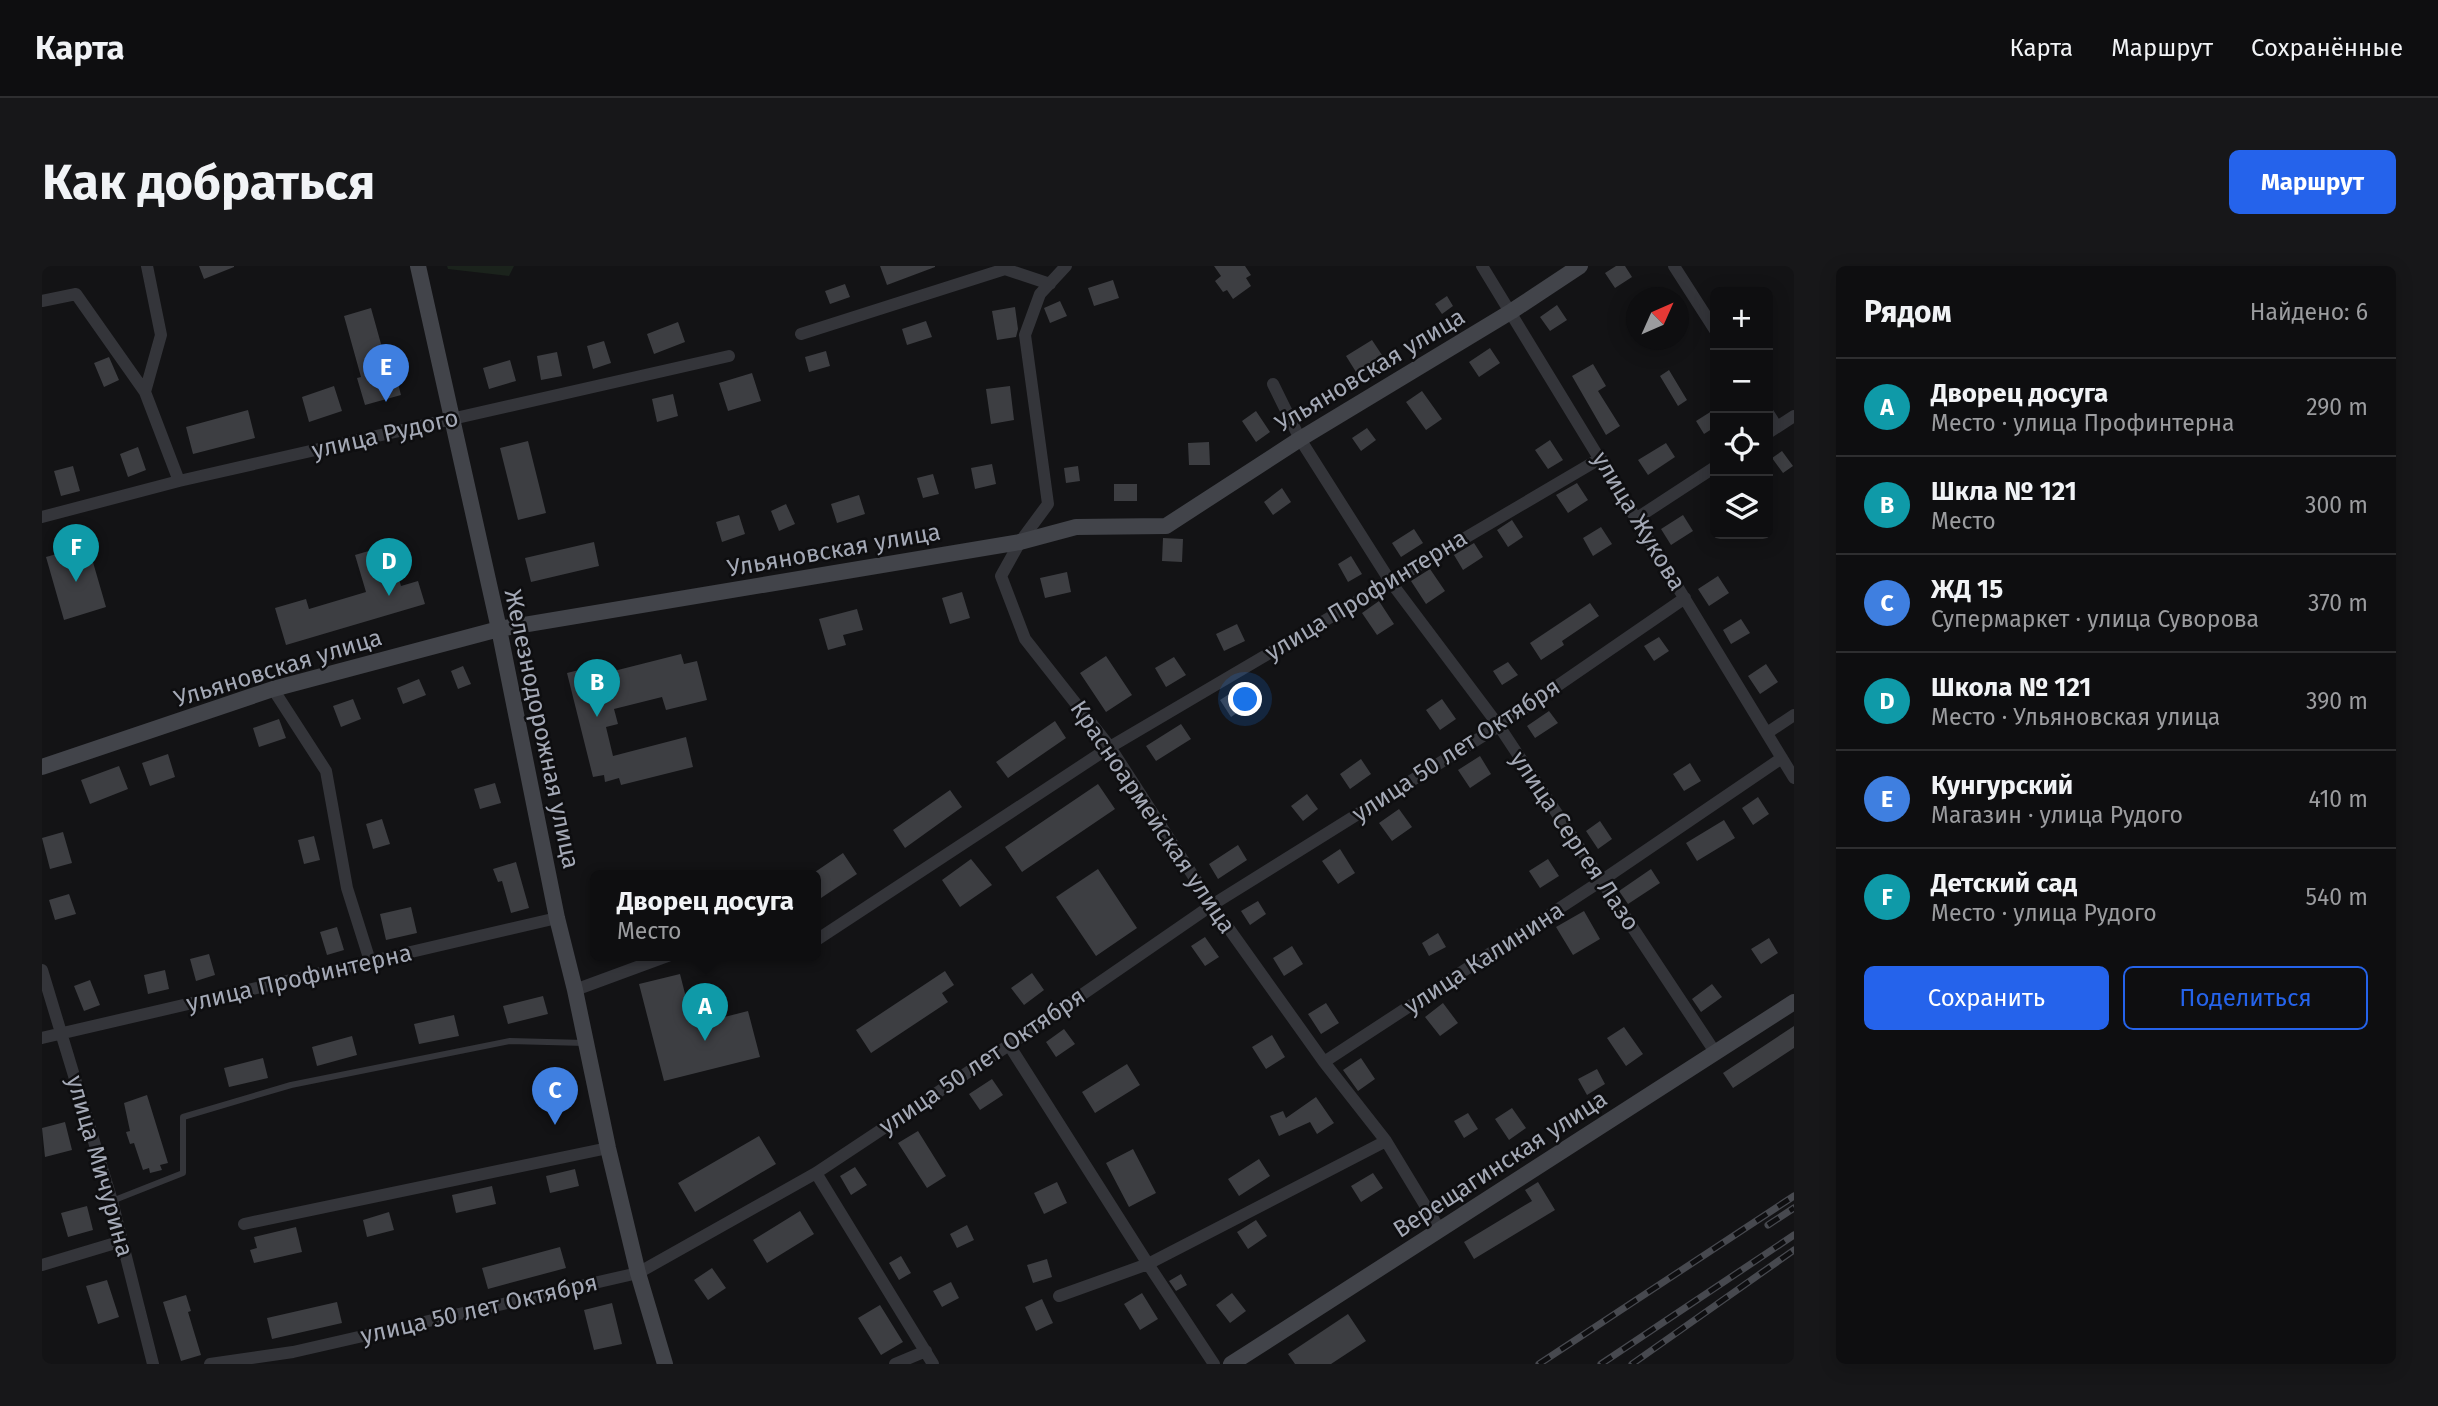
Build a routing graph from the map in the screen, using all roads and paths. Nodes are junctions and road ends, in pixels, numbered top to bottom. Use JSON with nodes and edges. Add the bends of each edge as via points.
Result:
{"nodes":[{"id":1,"x":147,"y":266,"type":"edge"},
{"id":2,"x":418,"y":266,"type":"edge"},
{"id":3,"x":1066,"y":266,"type":"edge"},
{"id":4,"x":1482,"y":266,"type":"edge"},
{"id":5,"x":1580,"y":266,"type":"edge"},
{"id":6,"x":1674,"y":266,"type":"edge"},
{"id":7,"x":1045,"y":289,"type":"junction"},
{"id":8,"x":42,"y":301,"type":"edge"},
{"id":9,"x":1512,"y":311,"type":"junction"},
{"id":10,"x":1710,"y":322,"type":"edge"},
{"id":11,"x":801,"y":334,"type":"dead end"},
{"id":12,"x":729,"y":356,"type":"dead end"},
{"id":13,"x":1273,"y":384,"type":"dead end"},
{"id":14,"x":145,"y":392,"type":"junction"},
{"id":15,"x":1794,"y":416,"type":"edge"},
{"id":16,"x":452,"y":418,"type":"junction"},
{"id":17,"x":1773,"y":429,"type":"edge"},
{"id":18,"x":1300,"y":439,"type":"junction"},
{"id":19,"x":1601,"y":458,"type":"junction"},
{"id":20,"x":1710,"y":470,"type":"edge"},
{"id":21,"x":179,"y":481,"type":"junction"},
{"id":22,"x":42,"y":517,"type":"edge"},
{"id":23,"x":1637,"y":518,"type":"junction"},
{"id":24,"x":1020,"y":542,"type":"junction"},
{"id":25,"x":1391,"y":580,"type":"junction"},
{"id":26,"x":1685,"y":598,"type":"junction"},
{"id":27,"x":499,"y":629,"type":"junction"},
{"id":28,"x":273,"y":689,"type":"junction"},
{"id":29,"x":1794,"y":715,"type":"edge"},
{"id":30,"x":1499,"y":726,"type":"junction"},
{"id":31,"x":1767,"y":733,"type":"junction"},
{"id":32,"x":1110,"y":747,"type":"junction"},
{"id":33,"x":1782,"y":758,"type":"junction"},
{"id":34,"x":42,"y":767,"type":"edge"},
{"id":35,"x":1794,"y":778,"type":"edge"},
{"id":36,"x":1601,"y":881,"type":"junction"},
{"id":37,"x":1212,"y":905,"type":"junction"},
{"id":38,"x":557,"y":918,"type":"junction"},
{"id":39,"x":821,"y":936,"type":"edge"},
{"id":40,"x":370,"y":961,"type":"junction"},
{"id":41,"x":654,"y":961,"type":"edge"},
{"id":42,"x":42,"y":970,"type":"edge"},
{"id":43,"x":575,"y":990,"type":"junction"},
{"id":44,"x":1794,"y":1002,"type":"edge"},
{"id":45,"x":62,"y":1033,"type":"junction"},
{"id":46,"x":42,"y":1038,"type":"edge"},
{"id":47,"x":586,"y":1043,"type":"junction"},
{"id":48,"x":1009,"y":1045,"type":"junction"},
{"id":49,"x":1715,"y":1052,"type":"junction"},
{"id":50,"x":1324,"y":1062,"type":"junction"},
{"id":51,"x":1386,"y":1141,"type":"junction"},
{"id":52,"x":608,"y":1148,"type":"junction"},
{"id":53,"x":816,"y":1173,"type":"junction"},
{"id":54,"x":112,"y":1200,"type":"junction"},
{"id":55,"x":244,"y":1224,"type":"dead end"},
{"id":56,"x":1440,"y":1230,"type":"junction"},
{"id":57,"x":122,"y":1241,"type":"junction"},
{"id":58,"x":1148,"y":1264,"type":"junction"},
{"id":59,"x":42,"y":1265,"type":"edge"},
{"id":60,"x":638,"y":1273,"type":"junction"},
{"id":61,"x":1059,"y":1296,"type":"dead end"},
{"id":62,"x":926,"y":1351,"type":"junction"},
{"id":63,"x":153,"y":1364,"type":"edge"},
{"id":64,"x":210,"y":1364,"type":"edge"},
{"id":65,"x":664,"y":1364,"type":"edge"},
{"id":66,"x":895,"y":1364,"type":"edge"},
{"id":67,"x":933,"y":1364,"type":"edge"},
{"id":68,"x":1214,"y":1364,"type":"edge"},
{"id":69,"x":1231,"y":1364,"type":"edge"}],
"edges":[{"from":1,"to":14,"type":"street","via":[[161,335]]},
{"from":2,"to":16,"type":"street","name":"Железнодорожная улица"},
{"from":3,"to":7,"type":"street"},
{"from":4,"to":9,"type":"street","name":"улица Жукова"},
{"from":5,"to":9,"type":"street","name":"Ульяновская улица"},
{"from":6,"to":10,"type":"street"},
{"from":7,"to":11,"type":"street","via":[[1005,269]]},
{"from":7,"to":24,"type":"street","name":"Красноармейская улица","via":[[1025,335],[1048,504]]},
{"from":8,"to":14,"type":"street","via":[[76,294]]},
{"from":9,"to":18,"type":"street","name":"Ульяновская улица"},
{"from":9,"to":19,"type":"street","name":"улица Жукова"},
{"from":12,"to":16,"type":"street","name":"улица Рудого"},
{"from":13,"to":18,"type":"street","name":"улица Сергея Лазо"},
{"from":14,"to":21,"type":"street"},
{"from":15,"to":17,"type":"street"},
{"from":16,"to":21,"type":"street","name":"улица Рудого"},
{"from":16,"to":27,"type":"street","name":"Железнодорожная улица"},
{"from":18,"to":24,"type":"street","name":"Ульяновская улица","via":[[1166,526],[1076,527]]},
{"from":18,"to":25,"type":"street","name":"улица Сергея Лазо"},
{"from":19,"to":23,"type":"street","name":"улица Жукова"},
{"from":19,"to":25,"type":"street","name":"улица Профинтерна"},
{"from":20,"to":23,"type":"street"},
{"from":21,"to":22,"type":"street","name":"улица Рудого"},
{"from":23,"to":26,"type":"street","name":"улица Жукова"},
{"from":24,"to":27,"type":"street","name":"Ульяновская улица"},
{"from":24,"to":32,"type":"street","name":"Красноармейская улица","via":[[1001,576],[1025,639]]},
{"from":25,"to":30,"type":"street","name":"улица Сергея Лазо"},
{"from":25,"to":32,"type":"street","name":"улица Профинтерна"},
{"from":26,"to":30,"type":"street","name":"улица 50 лет Октября"},
{"from":26,"to":31,"type":"street","name":"улица Жукова"},
{"from":27,"to":28,"type":"street","name":"Ульяновская улица"},
{"from":27,"to":38,"type":"street","name":"Железнодорожная улица"},
{"from":28,"to":34,"type":"street","name":"Ульяновская улица"},
{"from":28,"to":40,"type":"street","via":[[326,771],[347,888]]},
{"from":29,"to":31,"type":"street"},
{"from":30,"to":36,"type":"street","name":"улица Сергея Лазо"},
{"from":30,"to":37,"type":"street","name":"улица 50 лет Октября"},
{"from":31,"to":33,"type":"street","name":"улица Жукова"},
{"from":32,"to":37,"type":"street","name":"Красноармейская улица"},
{"from":32,"to":39,"type":"street","name":"улица Профинтерна"},
{"from":33,"to":35,"type":"street","name":"улица Жукова"},
{"from":33,"to":36,"type":"street","name":"улица Калинина"},
{"from":36,"to":49,"type":"street","name":"улица Сергея Лазо"},
{"from":36,"to":50,"type":"street","name":"улица Калинина"},
{"from":37,"to":48,"type":"street","name":"улица 50 лет Октября"},
{"from":37,"to":50,"type":"street","name":"Красноармейская улица"},
{"from":38,"to":40,"type":"street","name":"улица Профинтерна"},
{"from":38,"to":43,"type":"street","name":"Железнодорожная улица"},
{"from":40,"to":45,"type":"street","name":"улица Профинтерна"},
{"from":41,"to":43,"type":"street"},
{"from":42,"to":45,"type":"street","name":"улица Мичурина"},
{"from":43,"to":47,"type":"street","name":"Железнодорожная улица"},
{"from":44,"to":49,"type":"street","name":"Верещагинская улица"},
{"from":45,"to":46,"type":"street","name":"улица Профинтерна"},
{"from":45,"to":54,"type":"street","name":"улица Мичурина"},
{"from":47,"to":52,"type":"street","name":"Железнодорожная улица"},
{"from":47,"to":54,"type":"lane","via":[[510,1041],[291,1085],[183,1117],[183,1173]]},
{"from":48,"to":53,"type":"street","name":"улица 50 лет Октября"},
{"from":48,"to":58,"type":"street"},
{"from":49,"to":56,"type":"street","name":"Верещагинская улица"},
{"from":50,"to":51,"type":"street","name":"Красноармейская улица"},
{"from":51,"to":56,"type":"street","name":"Красноармейская улица"},
{"from":51,"to":58,"type":"street"},
{"from":52,"to":55,"type":"street"},
{"from":52,"to":60,"type":"street","name":"Железнодорожная улица"},
{"from":53,"to":60,"type":"street","name":"улица 50 лет Октября"},
{"from":53,"to":62,"type":"street"},
{"from":54,"to":57,"type":"street","name":"улица Мичурина"},
{"from":56,"to":69,"type":"street","name":"Верещагинская улица"},
{"from":57,"to":59,"type":"street"},
{"from":57,"to":63,"type":"street","name":"улица Мичурина"},
{"from":58,"to":61,"type":"street"},
{"from":58,"to":68,"type":"street"},
{"from":60,"to":64,"type":"street","name":"улица 50 лет Октября","via":[[293,1352]]},
{"from":60,"to":65,"type":"street","name":"Железнодорожная улица"},
{"from":62,"to":66,"type":"street"},
{"from":62,"to":67,"type":"street"}]}
